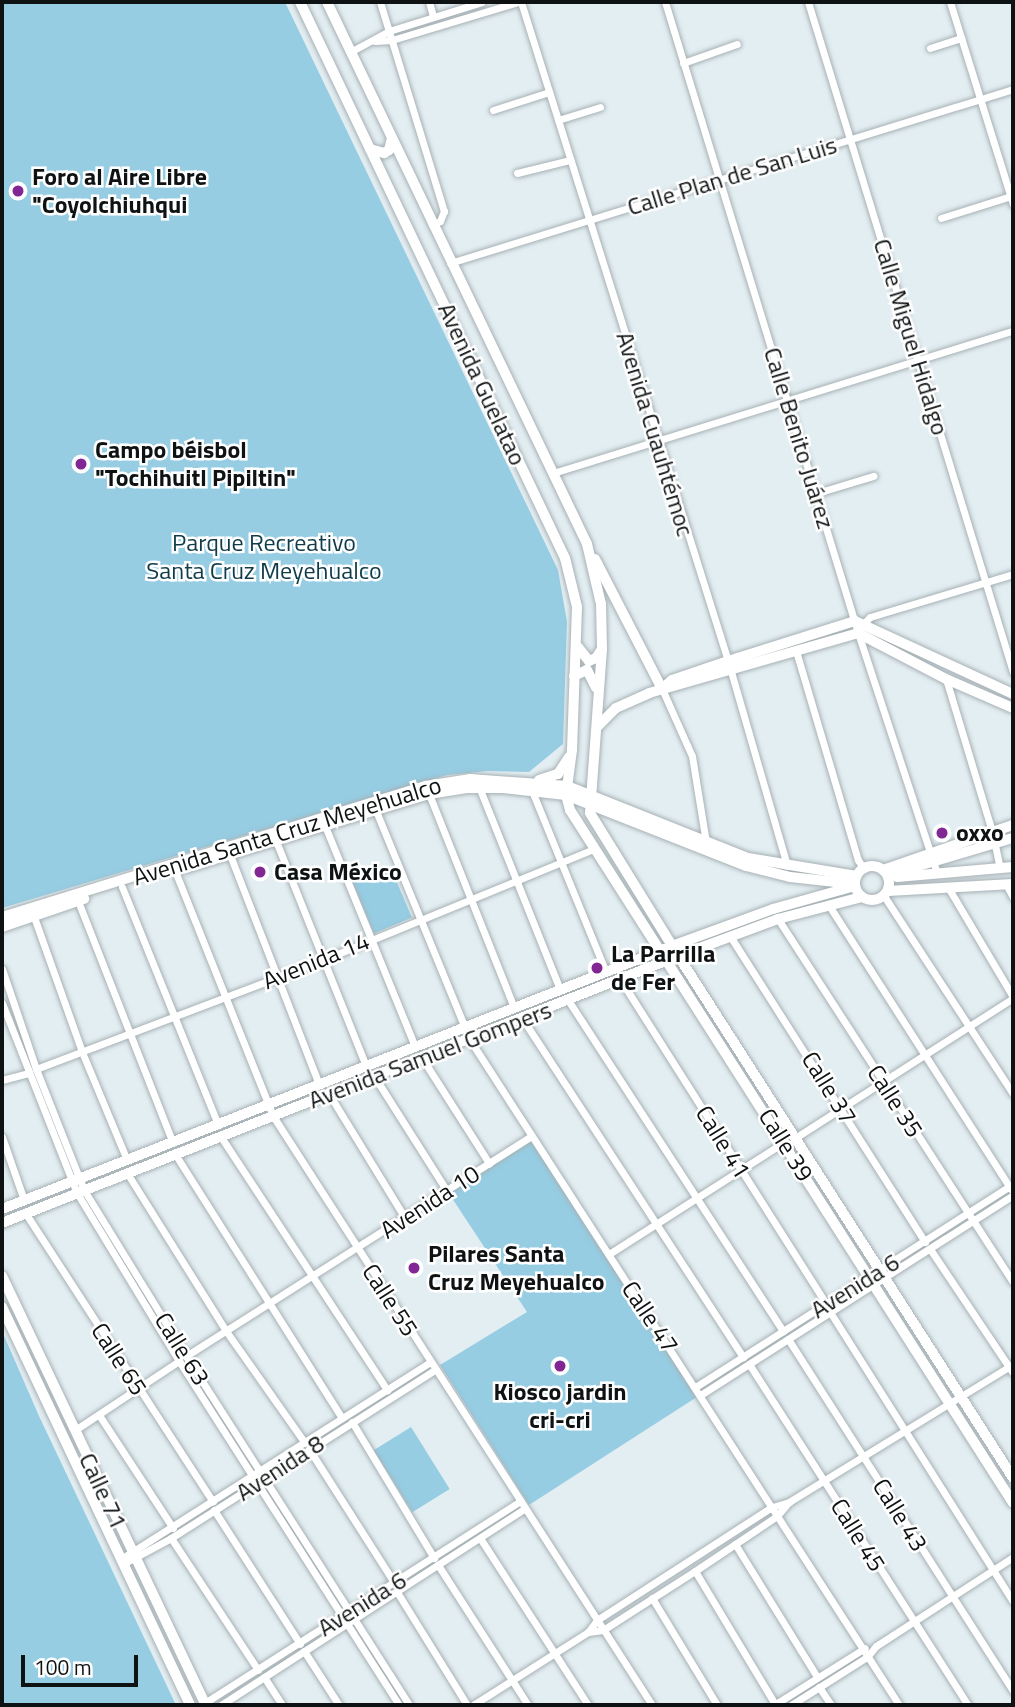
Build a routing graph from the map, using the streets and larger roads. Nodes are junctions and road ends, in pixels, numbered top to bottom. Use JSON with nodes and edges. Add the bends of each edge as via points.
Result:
{"nodes":[{"id":1,"x":300,"y":2,"type":"edge"},
{"id":2,"x":327,"y":2,"type":"edge"},
{"id":3,"x":380,"y":2,"type":"edge"},
{"id":4,"x":429,"y":2,"type":"edge"},
{"id":5,"x":520,"y":2,"type":"edge"},
{"id":6,"x":665,"y":2,"type":"edge"},
{"id":7,"x":808,"y":2,"type":"edge"},
{"id":8,"x":950,"y":2,"type":"edge"},
{"id":9,"x":476,"y":3,"type":"edge"},
{"id":10,"x":477,"y":14,"type":"junction"},
{"id":11,"x":433,"y":16,"type":"junction"},
{"id":12,"x":389,"y":31,"type":"junction"},
{"id":13,"x":961,"y":38,"type":"junction"},
{"id":14,"x":392,"y":40,"type":"junction"},
{"id":15,"x":375,"y":41,"type":"junction"},
{"id":16,"x":737,"y":44,"type":"dead end"},
{"id":17,"x":930,"y":48,"type":"dead end"},
{"id":18,"x":352,"y":51,"type":"junction"},
{"id":19,"x":683,"y":62,"type":"junction"},
{"id":20,"x":1013,"y":89,"type":"edge"},
{"id":21,"x":549,"y":92,"type":"junction"},
{"id":22,"x":981,"y":99,"type":"junction"},
{"id":23,"x":600,"y":107,"type":"dead end"},
{"id":24,"x":493,"y":110,"type":"dead end"},
{"id":25,"x":558,"y":120,"type":"junction"},
{"id":26,"x":392,"y":138,"type":"junction"},
{"id":27,"x":851,"y":140,"type":"junction"},
{"id":28,"x":370,"y":149,"type":"junction"},
{"id":29,"x":570,"y":160,"type":"junction"},
{"id":30,"x":517,"y":173,"type":"dead end"},
{"id":31,"x":719,"y":180,"type":"junction"},
{"id":32,"x":1012,"y":200,"type":"edge"},
{"id":33,"x":941,"y":218,"type":"dead end"},
{"id":34,"x":590,"y":220,"type":"junction"},
{"id":35,"x":432,"y":225,"type":"junction"},
{"id":36,"x":450,"y":263,"type":"junction"},
{"id":37,"x":1013,"y":331,"type":"edge"},
{"id":38,"x":918,"y":361,"type":"junction"},
{"id":39,"x":788,"y":401,"type":"junction"},
{"id":40,"x":657,"y":442,"type":"junction"},
{"id":41,"x":554,"y":473,"type":"junction"},
{"id":42,"x":873,"y":476,"type":"dead end"},
{"id":43,"x":817,"y":493,"type":"junction"},
{"id":44,"x":587,"y":544,"type":"junction"},
{"id":45,"x":1013,"y":573,"type":"edge"},
{"id":46,"x":985,"y":582,"type":"junction"},
{"id":47,"x":858,"y":627,"type":"junction"},
{"id":48,"x":576,"y":643,"type":"junction"},
{"id":49,"x":602,"y":649,"type":"junction"},
{"id":50,"x":796,"y":651,"type":"junction"},
{"id":51,"x":729,"y":665,"type":"junction"},
{"id":52,"x":1013,"y":672,"type":"edge"},
{"id":53,"x":575,"y":676,"type":"junction"},
{"id":54,"x":946,"y":678,"type":"junction"},
{"id":55,"x":662,"y":689,"type":"junction"},
{"id":56,"x":1013,"y":694,"type":"edge"},
{"id":57,"x":598,"y":695,"type":"junction"},
{"id":58,"x":1013,"y":708,"type":"edge"},
{"id":59,"x":598,"y":726,"type":"junction"},
{"id":60,"x":572,"y":750,"type":"junction"},
{"id":61,"x":521,"y":782,"type":"junction"},
{"id":62,"x":479,"y":787,"type":"junction"},
{"id":63,"x":533,"y":791,"type":"junction"},
{"id":64,"x":567,"y":791,"type":"junction"},
{"id":65,"x":429,"y":794,"type":"junction"},
{"id":66,"x":589,"y":799,"type":"junction"},
{"id":67,"x":374,"y":806,"type":"junction"},
{"id":68,"x":1013,"y":825,"type":"edge"},
{"id":69,"x":325,"y":826,"type":"junction"},
{"id":70,"x":992,"y":831,"type":"junction"},
{"id":71,"x":1013,"y":838,"type":"edge"},
{"id":72,"x":276,"y":841,"type":"junction"},
{"id":73,"x":706,"y":843,"type":"junction"},
{"id":74,"x":995,"y":844,"type":"junction"},
{"id":75,"x":593,"y":849,"type":"junction"},
{"id":76,"x":230,"y":855,"type":"junction"},
{"id":77,"x":933,"y":856,"type":"junction"},
{"id":78,"x":560,"y":863,"type":"junction"},
{"id":79,"x":788,"y":866,"type":"junction"},
{"id":80,"x":1013,"y":867,"type":"edge"},
{"id":81,"x":1000,"y":868,"type":"junction"},
{"id":82,"x":174,"y":871,"type":"junction"},
{"id":83,"x":937,"y":873,"type":"junction"},
{"id":84,"x":887,"y":874,"type":"junction"},
{"id":85,"x":858,"y":879,"type":"junction"},
{"id":86,"x":517,"y":880,"type":"junction"},
{"id":87,"x":1009,"y":884,"type":"edge"},
{"id":88,"x":122,"y":887,"type":"junction"},
{"id":89,"x":949,"y":888,"type":"junction"},
{"id":90,"x":886,"y":894,"type":"junction"},
{"id":91,"x":862,"y":897,"type":"junction"},
{"id":92,"x":1013,"y":897,"type":"edge"},
{"id":93,"x":468,"y":900,"type":"junction"},
{"id":94,"x":78,"y":901,"type":"junction"},
{"id":95,"x":828,"y":904,"type":"junction"},
{"id":96,"x":2,"y":917,"type":"edge"},
{"id":97,"x":34,"y":917,"type":"junction"},
{"id":98,"x":420,"y":919,"type":"junction"},
{"id":99,"x":778,"y":919,"type":"junction"},
{"id":100,"x":2,"y":927,"type":"edge"},
{"id":101,"x":730,"y":936,"type":"junction"},
{"id":102,"x":370,"y":940,"type":"junction"},
{"id":103,"x":672,"y":946,"type":"junction"},
{"id":104,"x":661,"y":951,"type":"junction"},
{"id":105,"x":678,"y":956,"type":"junction"},
{"id":106,"x":323,"y":960,"type":"junction"},
{"id":107,"x":667,"y":961,"type":"junction"},
{"id":108,"x":2,"y":969,"type":"edge"},
{"id":109,"x":606,"y":972,"type":"junction"},
{"id":110,"x":277,"y":976,"type":"junction"},
{"id":111,"x":620,"y":979,"type":"junction"},
{"id":112,"x":560,"y":990,"type":"junction"},
{"id":113,"x":227,"y":996,"type":"junction"},
{"id":114,"x":1013,"y":997,"type":"edge"},
{"id":115,"x":568,"y":1000,"type":"junction"},
{"id":116,"x":2,"y":1003,"type":"edge"},
{"id":117,"x":514,"y":1008,"type":"junction"},
{"id":118,"x":175,"y":1016,"type":"junction"},
{"id":119,"x":522,"y":1018,"type":"junction"},
{"id":120,"x":970,"y":1026,"type":"junction"},
{"id":121,"x":464,"y":1028,"type":"junction"},
{"id":122,"x":130,"y":1033,"type":"junction"},
{"id":123,"x":470,"y":1040,"type":"junction"},
{"id":124,"x":415,"y":1047,"type":"junction"},
{"id":125,"x":82,"y":1052,"type":"junction"},
{"id":126,"x":924,"y":1055,"type":"junction"},
{"id":127,"x":422,"y":1058,"type":"junction"},
{"id":128,"x":366,"y":1066,"type":"junction"},
{"id":129,"x":36,"y":1069,"type":"junction"},
{"id":130,"x":27,"y":1073,"type":"junction"},
{"id":131,"x":374,"y":1076,"type":"junction"},
{"id":132,"x":2,"y":1080,"type":"edge"},
{"id":133,"x":883,"y":1082,"type":"junction"},
{"id":134,"x":319,"y":1084,"type":"junction"},
{"id":135,"x":329,"y":1094,"type":"junction"},
{"id":136,"x":1013,"y":1094,"type":"edge"},
{"id":137,"x":268,"y":1105,"type":"junction"},
{"id":138,"x":842,"y":1107,"type":"junction"},
{"id":139,"x":273,"y":1116,"type":"junction"},
{"id":140,"x":219,"y":1125,"type":"junction"},
{"id":141,"x":531,"y":1136,"type":"junction"},
{"id":142,"x":2,"y":1137,"type":"edge"},
{"id":143,"x":221,"y":1137,"type":"junction"},
{"id":144,"x":790,"y":1140,"type":"junction"},
{"id":145,"x":173,"y":1143,"type":"junction"},
{"id":146,"x":175,"y":1154,"type":"junction"},
{"id":147,"x":127,"y":1160,"type":"junction"},
{"id":148,"x":489,"y":1163,"type":"junction"},
{"id":149,"x":741,"y":1170,"type":"junction"},
{"id":150,"x":127,"y":1173,"type":"junction"},
{"id":151,"x":76,"y":1180,"type":"junction"},
{"id":152,"x":1012,"y":1190,"type":"edge"},
{"id":153,"x":80,"y":1191,"type":"junction"},
{"id":154,"x":447,"y":1191,"type":"junction"},
{"id":155,"x":698,"y":1197,"type":"junction"},
{"id":156,"x":24,"y":1200,"type":"junction"},
{"id":157,"x":2,"y":1209,"type":"edge"},
{"id":158,"x":26,"y":1214,"type":"junction"},
{"id":159,"x":968,"y":1214,"type":"junction"},
{"id":160,"x":405,"y":1218,"type":"junction"},
{"id":161,"x":972,"y":1222,"type":"junction"},
{"id":162,"x":2,"y":1223,"type":"edge"},
{"id":163,"x":658,"y":1223,"type":"junction"},
{"id":164,"x":927,"y":1245,"type":"junction"},
{"id":165,"x":357,"y":1249,"type":"junction"},
{"id":166,"x":609,"y":1254,"type":"junction"},
{"id":167,"x":882,"y":1273,"type":"junction"},
{"id":168,"x":2,"y":1276,"type":"edge"},
{"id":169,"x":312,"y":1278,"type":"junction"},
{"id":170,"x":871,"y":1280,"type":"junction"},
{"id":171,"x":1013,"y":1282,"type":"edge"},
{"id":172,"x":269,"y":1304,"type":"junction"},
{"id":173,"x":2,"y":1307,"type":"edge"},
{"id":174,"x":828,"y":1308,"type":"junction"},
{"id":175,"x":226,"y":1331,"type":"junction"},
{"id":176,"x":785,"y":1335,"type":"junction"},
{"id":177,"x":183,"y":1359,"type":"junction"},
{"id":178,"x":746,"y":1360,"type":"junction"},
{"id":179,"x":433,"y":1366,"type":"junction"},
{"id":180,"x":1012,"y":1368,"type":"edge"},
{"id":181,"x":138,"y":1389,"type":"junction"},
{"id":182,"x":387,"y":1390,"type":"junction"},
{"id":183,"x":699,"y":1390,"type":"junction"},
{"id":184,"x":962,"y":1397,"type":"junction"},
{"id":185,"x":950,"y":1404,"type":"junction"},
{"id":186,"x":99,"y":1415,"type":"junction"},
{"id":187,"x":342,"y":1419,"type":"junction"},
{"id":188,"x":352,"y":1422,"type":"junction"},
{"id":189,"x":906,"y":1429,"type":"junction"},
{"id":190,"x":75,"y":1430,"type":"junction"},
{"id":191,"x":307,"y":1446,"type":"junction"},
{"id":192,"x":863,"y":1455,"type":"junction"},
{"id":193,"x":258,"y":1478,"type":"junction"},
{"id":194,"x":1013,"y":1478,"type":"edge"},
{"id":195,"x":823,"y":1479,"type":"junction"},
{"id":196,"x":789,"y":1502,"type":"junction"},
{"id":197,"x":1013,"y":1503,"type":"edge"},
{"id":198,"x":523,"y":1504,"type":"junction"},
{"id":199,"x":213,"y":1506,"type":"junction"},
{"id":200,"x":772,"y":1507,"type":"junction"},
{"id":201,"x":777,"y":1516,"type":"junction"},
{"id":202,"x":173,"y":1528,"type":"junction"},
{"id":203,"x":171,"y":1538,"type":"junction"},
{"id":204,"x":480,"y":1538,"type":"junction"},
{"id":205,"x":735,"y":1544,"type":"junction"},
{"id":206,"x":134,"y":1555,"type":"junction"},
{"id":207,"x":1013,"y":1558,"type":"edge"},
{"id":208,"x":436,"y":1561,"type":"junction"},
{"id":209,"x":122,"y":1562,"type":"junction"},
{"id":210,"x":993,"y":1570,"type":"junction"},
{"id":211,"x":695,"y":1571,"type":"junction"},
{"id":212,"x":396,"y":1588,"type":"junction"},
{"id":213,"x":652,"y":1598,"type":"junction"},
{"id":214,"x":952,"y":1598,"type":"junction"},
{"id":215,"x":1013,"y":1601,"type":"edge"},
{"id":216,"x":349,"y":1618,"type":"junction"},
{"id":217,"x":597,"y":1620,"type":"junction"},
{"id":218,"x":913,"y":1623,"type":"junction"},
{"id":219,"x":603,"y":1630,"type":"junction"},
{"id":220,"x":588,"y":1632,"type":"junction"},
{"id":221,"x":876,"y":1646,"type":"junction"},
{"id":222,"x":302,"y":1647,"type":"junction"},
{"id":223,"x":861,"y":1648,"type":"junction"},
{"id":224,"x":553,"y":1653,"type":"junction"},
{"id":225,"x":866,"y":1657,"type":"junction"},
{"id":226,"x":258,"y":1670,"type":"junction"},
{"id":227,"x":264,"y":1677,"type":"junction"},
{"id":228,"x":817,"y":1677,"type":"junction"},
{"id":229,"x":512,"y":1680,"type":"junction"},
{"id":230,"x":819,"y":1687,"type":"junction"},
{"id":231,"x":1013,"y":1691,"type":"edge"},
{"id":232,"x":190,"y":1705,"type":"edge"},
{"id":233,"x":204,"y":1705,"type":"edge"},
{"id":234,"x":222,"y":1705,"type":"edge"},
{"id":235,"x":282,"y":1705,"type":"edge"},
{"id":236,"x":339,"y":1705,"type":"edge"},
{"id":237,"x":399,"y":1705,"type":"edge"},
{"id":238,"x":409,"y":1705,"type":"edge"},
{"id":239,"x":467,"y":1705,"type":"edge"},
{"id":240,"x":473,"y":1705,"type":"edge"},
{"id":241,"x":528,"y":1705,"type":"edge"},
{"id":242,"x":587,"y":1705,"type":"edge"},
{"id":243,"x":652,"y":1705,"type":"edge"},
{"id":244,"x":717,"y":1705,"type":"edge"},
{"id":245,"x":774,"y":1705,"type":"edge"},
{"id":246,"x":791,"y":1705,"type":"edge"},
{"id":247,"x":831,"y":1705,"type":"edge"},
{"id":248,"x":900,"y":1705,"type":"edge"},
{"id":249,"x":968,"y":1705,"type":"edge"}],
"edges":[{"from":1,"to":28,"type":"street","name":"Avenida Guelatao"},
{"from":2,"to":18,"type":"street","name":"Avenida Guelatao"},
{"from":3,"to":12,"type":"street"},
{"from":4,"to":11,"type":"street"},
{"from":5,"to":10,"type":"street"},
{"from":5,"to":21,"type":"street","name":"Avenida Cuauhtémoc"},
{"from":6,"to":19,"type":"street","name":"Calle Benito Juárez"},
{"from":7,"to":27,"type":"street","name":"Calle Miguel Hidalgo"},
{"from":8,"to":13,"type":"street"},
{"from":9,"to":10,"type":"street"},
{"from":9,"to":11,"type":"street"},
{"from":10,"to":14,"type":"street"},
{"from":11,"to":12,"type":"street"},
{"from":12,"to":14,"type":"street"},
{"from":12,"to":15,"type":"street"},
{"from":13,"to":17,"type":"street"},
{"from":13,"to":22,"type":"street"},
{"from":14,"to":15,"type":"street"},
{"from":14,"to":35,"type":"street","via":[[444,211]]},
{"from":15,"to":18,"type":"street"},
{"from":16,"to":19,"type":"street"},
{"from":18,"to":26,"type":"street","name":"Avenida Guelatao"},
{"from":19,"to":31,"type":"street","name":"Calle Benito Juárez"},
{"from":20,"to":22,"type":"street","name":"Calle Plan de San Luis"},
{"from":21,"to":24,"type":"street"},
{"from":21,"to":25,"type":"street","name":"Avenida Cuauhtémoc"},
{"from":22,"to":27,"type":"street","name":"Calle Plan de San Luis"},
{"from":22,"to":32,"type":"street"},
{"from":23,"to":25,"type":"street"},
{"from":25,"to":29,"type":"street","name":"Avenida Cuauhtémoc"},
{"from":26,"to":28,"type":"street","via":[[384,153]]},
{"from":26,"to":35,"type":"street","name":"Avenida Guelatao"},
{"from":27,"to":31,"type":"street","name":"Calle Plan de San Luis"},
{"from":27,"to":38,"type":"street","name":"Calle Miguel Hidalgo"},
{"from":28,"to":48,"type":"street","name":"Avenida Guelatao","via":[[565,558],[577,607]]},
{"from":29,"to":30,"type":"street"},
{"from":29,"to":34,"type":"street","name":"Avenida Cuauhtémoc"},
{"from":31,"to":34,"type":"street","name":"Calle Plan de San Luis"},
{"from":31,"to":39,"type":"street","name":"Calle Benito Juárez"},
{"from":32,"to":33,"type":"street"},
{"from":34,"to":36,"type":"street","name":"Calle Plan de San Luis"},
{"from":34,"to":40,"type":"street","name":"Avenida Cuauhtémoc"},
{"from":35,"to":36,"type":"street","name":"Avenida Guelatao"},
{"from":36,"to":41,"type":"street","name":"Avenida Guelatao"},
{"from":37,"to":38,"type":"street"},
{"from":38,"to":39,"type":"street"},
{"from":38,"to":46,"type":"street","name":"Calle Miguel Hidalgo"},
{"from":39,"to":40,"type":"street"},
{"from":39,"to":43,"type":"street","name":"Calle Benito Juárez"},
{"from":40,"to":41,"type":"street"},
{"from":40,"to":51,"type":"street","name":"Avenida Cuauhtémoc"},
{"from":41,"to":44,"type":"street","name":"Avenida Guelatao"},
{"from":42,"to":43,"type":"street"},
{"from":43,"to":47,"type":"street","name":"Calle Benito Juárez"},
{"from":44,"to":49,"type":"street","name":"Avenida Guelatao","via":[[601,604]]},
{"from":44,"to":55,"type":"street","name":"Avenida Guelatao"},
{"from":45,"to":46,"type":"street"},
{"from":46,"to":47,"type":"street","via":[[870,617]]},
{"from":46,"to":52,"type":"street","name":"Calle Miguel Hidalgo"},
{"from":47,"to":50,"type":"street"},
{"from":47,"to":51,"type":"street"},
{"from":47,"to":54,"type":"street"},
{"from":47,"to":56,"type":"street"},
{"from":47,"to":77,"type":"street","name":"Calle Benito Juárez"},
{"from":48,"to":49,"type":"street","via":[[589,661]]},
{"from":48,"to":53,"type":"street","name":"Avenida Guelatao"},
{"from":49,"to":57,"type":"street","name":"Avenida Guelatao"},
{"from":50,"to":51,"type":"street"},
{"from":50,"to":85,"type":"street","via":[[858,860]]},
{"from":51,"to":55,"type":"street","via":[[672,680]]},
{"from":51,"to":79,"type":"street","name":"Avenida Cuauhtémoc"},
{"from":53,"to":57,"type":"street","via":[[583,670],[590,673]]},
{"from":53,"to":60,"type":"street","name":"Avenida Guelatao"},
{"from":54,"to":58,"type":"street"},
{"from":54,"to":70,"type":"street"},
{"from":55,"to":59,"type":"street","via":[[616,708]]},
{"from":55,"to":73,"type":"street","name":"Avenida Guelatao","via":[[692,755]]},
{"from":57,"to":59,"type":"street","name":"Avenida Guelatao"},
{"from":59,"to":66,"type":"street","name":"Avenida Guelatao"},
{"from":60,"to":61,"type":"street","via":[[553,777]]},
{"from":60,"to":64,"type":"street","name":"Avenida Guelatao"},
{"from":61,"to":64,"type":"street","name":"Avenida Santa Cruz Meyehualco"},
{"from":61,"to":67,"type":"street","name":"Avenida Santa Cruz Meyehualco","via":[[449,781]]},
{"from":62,"to":63,"type":"street","name":"Avenida Santa Cruz Meyehualco"},
{"from":62,"to":65,"type":"street","name":"Avenida Santa Cruz Meyehualco"},
{"from":62,"to":86,"type":"street"},
{"from":63,"to":64,"type":"street","name":"Avenida Santa Cruz Meyehualco"},
{"from":63,"to":78,"type":"street"},
{"from":64,"to":66,"type":"street","name":"Avenida Santa Cruz Meyehualco"},
{"from":64,"to":75,"type":"street","name":"Calle 39","via":[[570,810]]},
{"from":65,"to":67,"type":"street","name":"Avenida Santa Cruz Meyehualco"},
{"from":65,"to":93,"type":"street"},
{"from":66,"to":73,"type":"street","name":"Avenida Santa Cruz Meyehualco"},
{"from":66,"to":85,"type":"street","name":"Avenida Santa Cruz Meyehualco","via":[[746,866],[790,877]]},
{"from":66,"to":103,"type":"street","name":"Calle 39","via":[[595,822]]},
{"from":67,"to":69,"type":"street","name":"Avenida Santa Cruz Meyehualco"},
{"from":67,"to":96,"type":"street","name":"Avenida Santa Cruz Meyehualco"},
{"from":67,"to":98,"type":"street","name":"Calle 47"},
{"from":68,"to":70,"type":"street"},
{"from":69,"to":72,"type":"street","name":"Avenida Santa Cruz Meyehualco"},
{"from":69,"to":102,"type":"street"},
{"from":70,"to":74,"type":"street"},
{"from":70,"to":77,"type":"street"},
{"from":71,"to":74,"type":"street"},
{"from":72,"to":76,"type":"street","name":"Avenida Santa Cruz Meyehualco"},
{"from":72,"to":106,"type":"street"},
{"from":73,"to":79,"type":"street","name":"Avenida Santa Cruz Meyehualco"},
{"from":74,"to":77,"type":"street"},
{"from":74,"to":81,"type":"street"},
{"from":75,"to":78,"type":"street","name":"Avenida 14"},
{"from":75,"to":104,"type":"street","name":"Calle 39"},
{"from":76,"to":82,"type":"street","name":"Avenida Santa Cruz Meyehualco"},
{"from":76,"to":110,"type":"street"},
{"from":77,"to":83,"type":"street","name":"Calle Benito Juárez"},
{"from":77,"to":84,"type":"street"},
{"from":78,"to":86,"type":"street","name":"Avenida 14"},
{"from":78,"to":109,"type":"street"},
{"from":79,"to":85,"type":"street","name":"Avenida Santa Cruz Meyehualco"},
{"from":80,"to":81,"type":"street"},
{"from":81,"to":83,"type":"street"},
{"from":82,"to":88,"type":"street","name":"Avenida Santa Cruz Meyehualco"},
{"from":82,"to":113,"type":"street","name":"Calle 55"},
{"from":83,"to":84,"type":"street"},
{"from":84,"to":85,"type":"street","via":[[877,867]]},
{"from":84,"to":90,"type":"street"},
{"from":85,"to":91,"type":"street"},
{"from":85,"to":103,"type":"street","name":"Avenida Samuel Gompers"},
{"from":86,"to":93,"type":"street","name":"Avenida 14"},
{"from":86,"to":112,"type":"street"},
{"from":87,"to":89,"type":"street"},
{"from":87,"to":92,"type":"street"},
{"from":88,"to":94,"type":"street","name":"Avenida Santa Cruz Meyehualco"},
{"from":88,"to":118,"type":"street"},
{"from":89,"to":90,"type":"street"},
{"from":89,"to":114,"type":"street"},
{"from":90,"to":91,"type":"street","via":[[877,900]]},
{"from":90,"to":120,"type":"street"},
{"from":91,"to":95,"type":"street","name":"Avenida Samuel Gompers"},
{"from":93,"to":98,"type":"street","name":"Avenida 14"},
{"from":93,"to":117,"type":"street"},
{"from":94,"to":97,"type":"street","name":"Avenida Santa Cruz Meyehualco"},
{"from":94,"to":122,"type":"street"},
{"from":95,"to":99,"type":"street","name":"Avenida Samuel Gompers"},
{"from":95,"to":126,"type":"street"},
{"from":97,"to":100,"type":"street","name":"Avenida Santa Cruz Meyehualco"},
{"from":97,"to":125,"type":"street"},
{"from":98,"to":102,"type":"street","name":"Avenida 14"},
{"from":98,"to":121,"type":"street","name":"Calle 47"},
{"from":99,"to":101,"type":"street","name":"Avenida Samuel Gompers"},
{"from":99,"to":133,"type":"street","name":"Calle 35"},
{"from":101,"to":105,"type":"street","name":"Avenida Samuel Gompers"},
{"from":101,"to":138,"type":"street","name":"Calle 37"},
{"from":102,"to":106,"type":"street","name":"Avenida 14"},
{"from":102,"to":124,"type":"street"},
{"from":103,"to":104,"type":"street","name":"Avenida Samuel Gompers"},
{"from":103,"to":105,"type":"street","name":"Calle 39"},
{"from":104,"to":107,"type":"street","name":"Calle 39"},
{"from":104,"to":109,"type":"street","name":"Avenida Samuel Gompers"},
{"from":105,"to":107,"type":"street","name":"Avenida Samuel Gompers"},
{"from":105,"to":144,"type":"street","name":"Calle 39"},
{"from":106,"to":110,"type":"street","name":"Avenida 14"},
{"from":106,"to":128,"type":"street"},
{"from":107,"to":111,"type":"street","name":"Avenida Samuel Gompers"},
{"from":107,"to":144,"type":"street","name":"Calle 39"},
{"from":108,"to":129,"type":"street","name":"Calle 63"},
{"from":109,"to":112,"type":"street","name":"Avenida Samuel Gompers"},
{"from":110,"to":113,"type":"street","name":"Avenida 14"},
{"from":110,"to":134,"type":"street"},
{"from":111,"to":115,"type":"street","name":"Avenida Samuel Gompers"},
{"from":111,"to":149,"type":"street","name":"Calle 41"},
{"from":112,"to":117,"type":"street","name":"Avenida Samuel Gompers"},
{"from":113,"to":118,"type":"street","name":"Avenida 14"},
{"from":113,"to":137,"type":"street","name":"Calle 55"},
{"from":114,"to":120,"type":"street"},
{"from":115,"to":119,"type":"street","name":"Avenida Samuel Gompers"},
{"from":115,"to":155,"type":"street","name":"Calle 43"},
{"from":116,"to":130,"type":"street","name":"Calle 63"},
{"from":117,"to":121,"type":"street","name":"Avenida Samuel Gompers"},
{"from":118,"to":122,"type":"street","name":"Avenida 14"},
{"from":118,"to":140,"type":"street"},
{"from":119,"to":123,"type":"street","name":"Avenida Samuel Gompers"},
{"from":119,"to":163,"type":"street","name":"Calle 45"},
{"from":120,"to":126,"type":"street"},
{"from":120,"to":136,"type":"street"},
{"from":121,"to":123,"type":"street","name":"Calle 47"},
{"from":121,"to":124,"type":"street","name":"Avenida Samuel Gompers"},
{"from":122,"to":125,"type":"street","name":"Avenida 14"},
{"from":122,"to":145,"type":"street"},
{"from":123,"to":127,"type":"street","name":"Avenida Samuel Gompers"},
{"from":123,"to":141,"type":"street","name":"Calle 47"},
{"from":124,"to":128,"type":"street","name":"Avenida Samuel Gompers"},
{"from":125,"to":129,"type":"street","name":"Avenida 14"},
{"from":125,"to":147,"type":"street"},
{"from":126,"to":133,"type":"street"},
{"from":126,"to":152,"type":"street"},
{"from":127,"to":131,"type":"street","name":"Avenida Samuel Gompers"},
{"from":127,"to":148,"type":"street"},
{"from":128,"to":134,"type":"street","name":"Avenida Samuel Gompers"},
{"from":129,"to":151,"type":"street","name":"Calle 63"},
{"from":130,"to":132,"type":"street"},
{"from":130,"to":151,"type":"street","name":"Calle 63"},
{"from":131,"to":135,"type":"street","name":"Avenida Samuel Gompers"},
{"from":131,"to":154,"type":"street"},
{"from":133,"to":138,"type":"street"},
{"from":133,"to":159,"type":"street","name":"Calle 35"},
{"from":134,"to":137,"type":"street","name":"Avenida Samuel Gompers"},
{"from":135,"to":139,"type":"street","name":"Avenida Samuel Gompers"},
{"from":135,"to":160,"type":"street"},
{"from":137,"to":139,"type":"street","name":"Calle 55"},
{"from":137,"to":140,"type":"street","name":"Avenida Samuel Gompers"},
{"from":138,"to":144,"type":"street"},
{"from":138,"to":164,"type":"street","name":"Calle 37"},
{"from":139,"to":143,"type":"street","name":"Avenida Samuel Gompers"},
{"from":139,"to":165,"type":"street","name":"Calle 55"},
{"from":140,"to":145,"type":"street","name":"Avenida Samuel Gompers"},
{"from":141,"to":148,"type":"street","name":"Avenida 10"},
{"from":141,"to":166,"type":"street","name":"Calle 47"},
{"from":142,"to":156,"type":"street"},
{"from":143,"to":146,"type":"street","name":"Avenida Samuel Gompers"},
{"from":143,"to":169,"type":"street"},
{"from":144,"to":149,"type":"street"},
{"from":144,"to":167,"type":"street","name":"Calle 39"},
{"from":144,"to":170,"type":"street","name":"Calle 39"},
{"from":145,"to":147,"type":"street","name":"Avenida Samuel Gompers"},
{"from":146,"to":150,"type":"street","name":"Avenida Samuel Gompers"},
{"from":146,"to":172,"type":"street"},
{"from":147,"to":151,"type":"street","name":"Avenida Samuel Gompers"},
{"from":148,"to":154,"type":"street","name":"Avenida 10"},
{"from":149,"to":155,"type":"street"},
{"from":149,"to":174,"type":"street","name":"Calle 41"},
{"from":150,"to":153,"type":"street","name":"Avenida Samuel Gompers"},
{"from":150,"to":175,"type":"street"},
{"from":151,"to":153,"type":"street","name":"Calle 63"},
{"from":151,"to":156,"type":"street","name":"Avenida Samuel Gompers"},
{"from":152,"to":159,"type":"street","name":"Avenida 6"},
{"from":152,"to":161,"type":"street","name":"Avenida 6"},
{"from":153,"to":158,"type":"street","name":"Avenida Samuel Gompers"},
{"from":153,"to":177,"type":"street","name":"Calle 63"},
{"from":154,"to":160,"type":"street","name":"Avenida 10"},
{"from":155,"to":163,"type":"street"},
{"from":155,"to":176,"type":"street","name":"Calle 43"},
{"from":156,"to":157,"type":"street","name":"Avenida Samuel Gompers"},
{"from":158,"to":162,"type":"street","name":"Avenida Samuel Gompers"},
{"from":158,"to":181,"type":"street","name":"Calle 65"},
{"from":159,"to":161,"type":"street","name":"Calle 35"},
{"from":159,"to":164,"type":"street","name":"Avenida 6"},
{"from":160,"to":165,"type":"street","name":"Avenida 10"},
{"from":161,"to":164,"type":"street","name":"Avenida 6"},
{"from":161,"to":171,"type":"street","name":"Calle 35"},
{"from":163,"to":166,"type":"street"},
{"from":163,"to":178,"type":"street","name":"Calle 45"},
{"from":164,"to":167,"type":"street","name":"Avenida 6"},
{"from":164,"to":180,"type":"street","name":"Calle 37"},
{"from":165,"to":169,"type":"street","name":"Avenida 10"},
{"from":165,"to":179,"type":"street","name":"Calle 55"},
{"from":166,"to":183,"type":"street","name":"Calle 47"},
{"from":167,"to":170,"type":"street","name":"Avenida 6"},
{"from":167,"to":184,"type":"street","name":"Calle 39"},
{"from":168,"to":190,"type":"street","name":"Calle 71"},
{"from":169,"to":172,"type":"street","name":"Avenida 10"},
{"from":169,"to":182,"type":"street"},
{"from":170,"to":174,"type":"street","name":"Avenida 6"},
{"from":170,"to":185,"type":"street","name":"Calle 39"},
{"from":172,"to":175,"type":"street","name":"Avenida 10"},
{"from":172,"to":187,"type":"street"},
{"from":173,"to":209,"type":"street","name":"Calle 71"},
{"from":174,"to":176,"type":"street","name":"Avenida 6"},
{"from":174,"to":189,"type":"street","name":"Calle 41"},
{"from":175,"to":177,"type":"street","name":"Avenida 10"},
{"from":175,"to":191,"type":"street"},
{"from":176,"to":178,"type":"street","name":"Avenida 6"},
{"from":176,"to":192,"type":"street","name":"Calle 43"},
{"from":177,"to":181,"type":"street","name":"Avenida 10"},
{"from":177,"to":193,"type":"street","name":"Calle 63"},
{"from":178,"to":183,"type":"street","name":"Avenida 6"},
{"from":178,"to":195,"type":"street","name":"Calle 45"},
{"from":179,"to":182,"type":"street","name":"Avenida 8"},
{"from":179,"to":188,"type":"street","name":"Avenida 8"},
{"from":179,"to":198,"type":"street","name":"Calle 55"},
{"from":180,"to":184,"type":"street"},
{"from":181,"to":186,"type":"street","name":"Avenida 10"},
{"from":181,"to":199,"type":"street","name":"Calle 65"},
{"from":182,"to":187,"type":"street","name":"Avenida 8"},
{"from":183,"to":200,"type":"street","name":"Calle 47"},
{"from":184,"to":185,"type":"street"},
{"from":184,"to":194,"type":"street","name":"Calle 39"},
{"from":185,"to":189,"type":"street"},
{"from":185,"to":197,"type":"street","name":"Calle 39"},
{"from":186,"to":190,"type":"street","name":"Avenida 10"},
{"from":186,"to":202,"type":"street"},
{"from":187,"to":191,"type":"street","name":"Avenida 8"},
{"from":188,"to":191,"type":"street","name":"Avenida 8"},
{"from":188,"to":208,"type":"street"},
{"from":189,"to":192,"type":"street"},
{"from":189,"to":210,"type":"street","name":"Calle 41"},
{"from":190,"to":206,"type":"street","name":"Calle 71"},
{"from":191,"to":193,"type":"street","name":"Avenida 8"},
{"from":191,"to":212,"type":"street"},
{"from":192,"to":195,"type":"street"},
{"from":192,"to":214,"type":"street","name":"Calle 43"},
{"from":193,"to":199,"type":"street","name":"Avenida 8"},
{"from":193,"to":216,"type":"street","name":"Calle 63"},
{"from":195,"to":196,"type":"street"},
{"from":195,"to":218,"type":"street","name":"Calle 45"},
{"from":196,"to":200,"type":"street"},
{"from":196,"to":201,"type":"street"},
{"from":198,"to":204,"type":"street","name":"Avenida 6"},
{"from":198,"to":208,"type":"street","name":"Avenida 6"},
{"from":198,"to":217,"type":"street","name":"Calle 55"},
{"from":199,"to":202,"type":"street","name":"Avenida 8"},
{"from":199,"to":203,"type":"street","name":"Avenida 8"},
{"from":199,"to":222,"type":"street","name":"Calle 65"},
{"from":200,"to":201,"type":"street","name":"Calle 47"},
{"from":200,"to":217,"type":"street"},
{"from":201,"to":205,"type":"street"},
{"from":201,"to":223,"type":"street","name":"Calle 47"},
{"from":202,"to":206,"type":"street","name":"Avenida 8"},
{"from":203,"to":206,"type":"street","name":"Avenida 8"},
{"from":203,"to":226,"type":"street"},
{"from":204,"to":208,"type":"street","name":"Avenida 6"},
{"from":204,"to":224,"type":"street"},
{"from":205,"to":211,"type":"street"},
{"from":205,"to":228,"type":"street"},
{"from":206,"to":209,"type":"street","name":"Avenida 8"},
{"from":206,"to":233,"type":"street","name":"Calle 71"},
{"from":207,"to":210,"type":"street"},
{"from":208,"to":212,"type":"street","name":"Avenida 6"},
{"from":208,"to":229,"type":"street"},
{"from":209,"to":232,"type":"street","name":"Calle 71"},
{"from":210,"to":214,"type":"street"},
{"from":210,"to":215,"type":"street","name":"Calle 41"},
{"from":211,"to":213,"type":"street"},
{"from":211,"to":245,"type":"street"},
{"from":212,"to":216,"type":"street","name":"Avenida 6"},
{"from":212,"to":239,"type":"street"},
{"from":213,"to":219,"type":"street"},
{"from":213,"to":244,"type":"street"},
{"from":214,"to":218,"type":"street"},
{"from":214,"to":231,"type":"street","name":"Calle 43"},
{"from":216,"to":222,"type":"street","name":"Avenida 6"},
{"from":216,"to":237,"type":"street","name":"Calle 63"},
{"from":216,"to":238,"type":"street","name":"Calle 63"},
{"from":217,"to":219,"type":"street","name":"Calle 55"},
{"from":217,"to":220,"type":"street"},
{"from":218,"to":221,"type":"street"},
{"from":218,"to":249,"type":"street","name":"Calle 45"},
{"from":219,"to":220,"type":"street"},
{"from":219,"to":243,"type":"street","name":"Calle 55"},
{"from":220,"to":224,"type":"street"},
{"from":221,"to":223,"type":"street"},
{"from":221,"to":225,"type":"street"},
{"from":222,"to":226,"type":"street","name":"Avenida 6"},
{"from":222,"to":227,"type":"street","name":"Avenida 6"},
{"from":222,"to":236,"type":"street","name":"Calle 65"},
{"from":223,"to":225,"type":"street","name":"Calle 47"},
{"from":223,"to":228,"type":"street"},
{"from":224,"to":229,"type":"street"},
{"from":224,"to":242,"type":"street"},
{"from":225,"to":230,"type":"street"},
{"from":225,"to":248,"type":"street","name":"Calle 47"},
{"from":226,"to":233,"type":"street","name":"Avenida 6"},
{"from":227,"to":234,"type":"street","name":"Avenida 6"},
{"from":227,"to":235,"type":"street"},
{"from":228,"to":245,"type":"street"},
{"from":229,"to":240,"type":"street"},
{"from":229,"to":241,"type":"street"},
{"from":230,"to":246,"type":"street"},
{"from":230,"to":247,"type":"street"}]}
